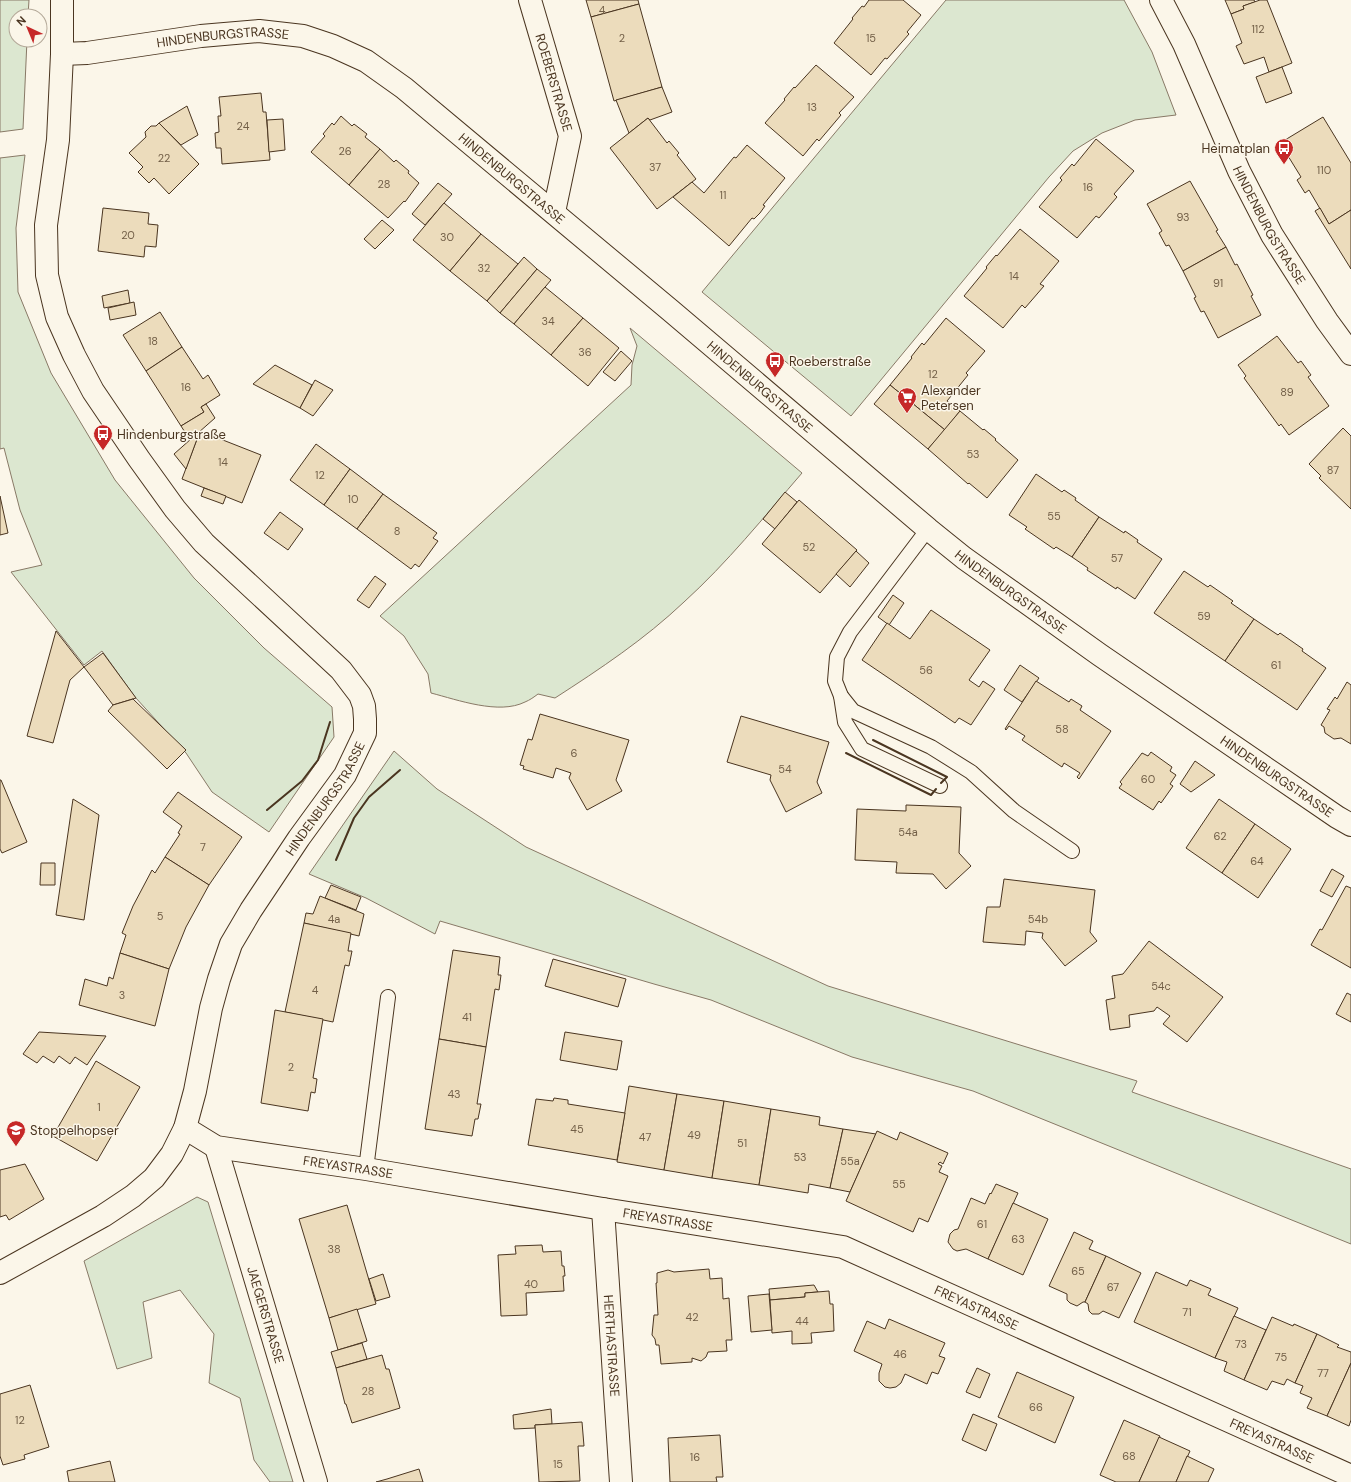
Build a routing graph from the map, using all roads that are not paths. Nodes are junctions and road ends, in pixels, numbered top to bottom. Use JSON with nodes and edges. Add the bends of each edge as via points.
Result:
{"nodes":[{"id":1,"x":62,"y":0,"type":"edge"},
{"id":2,"x":530,"y":0,"type":"edge"},
{"id":3,"x":1161,"y":0,"type":"edge"},
{"id":4,"x":62,"y":54,"type":"junction"},
{"id":5,"x":554,"y":212,"type":"junction"},
{"id":6,"x":1351,"y":354,"type":"edge"},
{"id":7,"x":928,"y":530,"type":"junction"},
{"id":8,"x":841,"y":696,"type":"junction"},
{"id":9,"x":940,"y":786,"type":"dead end"},
{"id":10,"x":1351,"y":824,"type":"edge"},
{"id":11,"x":1072,"y":851,"type":"dead end"},
{"id":12,"x":388,"y":997,"type":"dead end"},
{"id":13,"x":185,"y":1128,"type":"junction"},
{"id":14,"x":216,"y":1147,"type":"junction"},
{"id":15,"x":366,"y":1169,"type":"junction"},
{"id":16,"x":603,"y":1209,"type":"junction"},
{"id":17,"x":0,"y":1273,"type":"edge"},
{"id":18,"x":1351,"y":1476,"type":"edge"},
{"id":19,"x":316,"y":1482,"type":"edge"},
{"id":20,"x":622,"y":1482,"type":"edge"}],
"edges":[{"from":1,"to":4,"type":"street"},
{"from":2,"to":5,"type":"street","name":"ROEBERSTRASSE","via":[[570,136]]},
{"from":3,"to":6,"type":"street","name":"HINDENBURGSTRASSE","via":[[1184,44],[1239,171],[1272,235]]},
{"from":4,"to":5,"type":"street","name":"HINDENBURGSTRASSE","via":[[259,31],[303,36],[333,46],[366,62],[404,88]]},
{"from":4,"to":13,"type":"street","name":"HINDENBURGSTRASSE","via":[[58,140],[46,225],[47,275],[57,317],[74,355],[114,423],[175,508],[204,543],[341,670],[360,695],[366,719],[365,734],[345,775],[294,844],[231,944],[211,1008]]},
{"from":5,"to":7,"type":"street","name":"HINDENBURGSTRASSE"},
{"from":7,"to":8,"type":"lane","via":[[850,632],[837,657],[835,681]]},
{"from":7,"to":10,"type":"street","name":"HINDENBURGSTRASSE","via":[[1153,692]]},
{"from":8,"to":9,"type":"lane","via":[[845,722],[862,749]]},
{"from":8,"to":11,"type":"lane","via":[[853,711],[931,747],[971,772],[1014,810]]},
{"from":12,"to":15,"type":"lane"},
{"from":13,"to":14,"type":"street","name":"FREYASTRASSE"},
{"from":13,"to":17,"type":"street","via":[[172,1154],[154,1178],[133,1196],[103,1216]]},
{"from":14,"to":15,"type":"street","name":"FREYASTRASSE"},
{"from":14,"to":19,"type":"street","name":"JAEGERSTRASSE"},
{"from":15,"to":16,"type":"street","name":"FREYASTRASSE"},
{"from":16,"to":18,"type":"street","name":"FREYASTRASSE","via":[[843,1247]]},
{"from":16,"to":20,"type":"street","name":"HERTHASTRASSE"}]}
